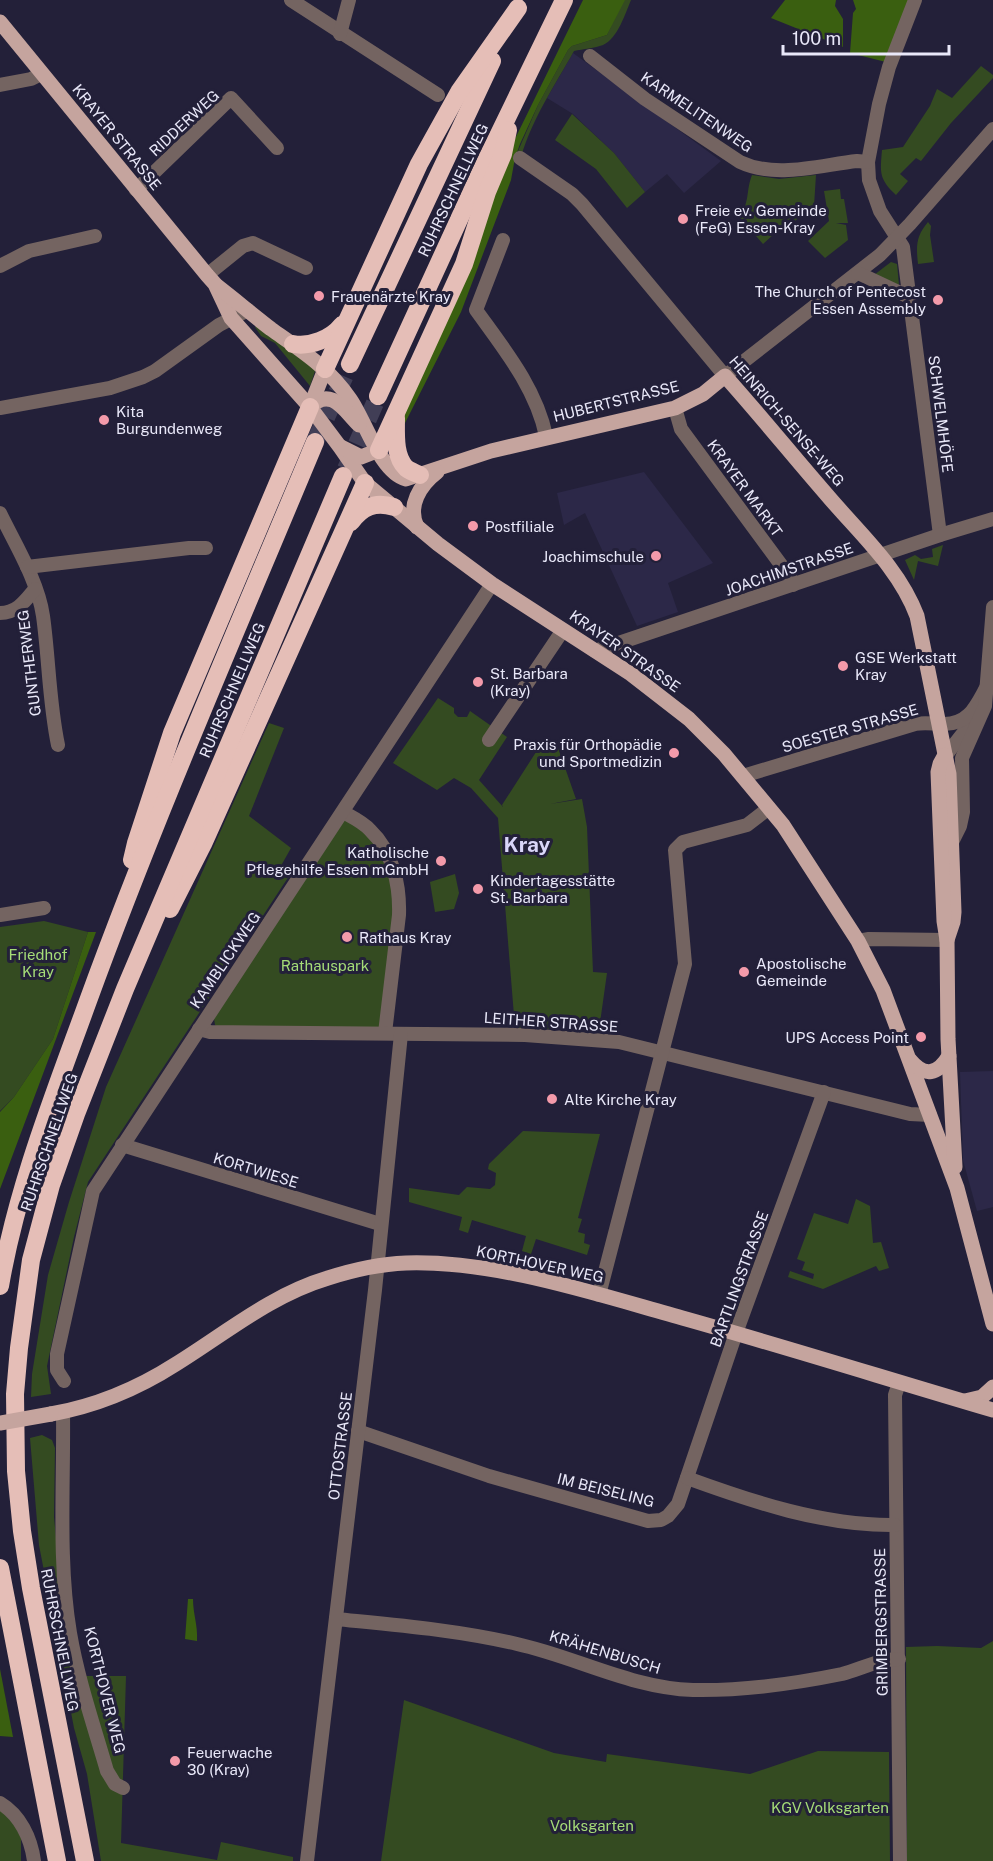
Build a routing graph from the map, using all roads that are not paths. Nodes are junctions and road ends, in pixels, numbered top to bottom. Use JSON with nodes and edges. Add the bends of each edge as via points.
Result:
{"nodes":[{"id":1,"x":291,"y":0,"type":"edge"},
{"id":2,"x":349,"y":0,"type":"edge"},
{"id":3,"x":564,"y":0,"type":"edge"},
{"id":4,"x":915,"y":0,"type":"edge"},
{"id":5,"x":520,"y":4,"type":"edge"},
{"id":6,"x":0,"y":22,"type":"edge"},
{"id":7,"x":340,"y":34,"type":"junction"},
{"id":8,"x":590,"y":56,"type":"dead end"},
{"id":9,"x":41,"y":74,"type":"junction"},
{"id":10,"x":0,"y":85,"type":"edge"},
{"id":11,"x":438,"y":95,"type":"dead end"},
{"id":12,"x":513,"y":104,"type":"junction"},
{"id":13,"x":993,"y":129,"type":"edge"},
{"id":14,"x":278,"y":148,"type":"dead end"},
{"id":15,"x":520,"y":158,"type":"dead end"},
{"id":16,"x":868,"y":162,"type":"junction"},
{"id":17,"x":136,"y":190,"type":"junction"},
{"id":18,"x":95,"y":236,"type":"dead end"},
{"id":19,"x":898,"y":237,"type":"junction"},
{"id":20,"x":502,"y":240,"type":"dead end"},
{"id":21,"x":0,"y":267,"type":"edge"},
{"id":22,"x":306,"y":268,"type":"dead end"},
{"id":23,"x":858,"y":273,"type":"junction"},
{"id":24,"x":211,"y":280,"type":"junction"},
{"id":25,"x":909,"y":297,"type":"junction"},
{"id":26,"x":248,"y":310,"type":"junction"},
{"id":27,"x":348,"y":316,"type":"junction"},
{"id":28,"x":231,"y":318,"type":"junction"},
{"id":29,"x":293,"y":344,"type":"junction"},
{"id":30,"x":350,"y":364,"type":"tunnel mouth"},
{"id":31,"x":326,"y":369,"type":"junction"},
{"id":32,"x":725,"y":376,"type":"junction"},
{"id":33,"x":378,"y":396,"type":"tunnel mouth"},
{"id":34,"x":310,"y":407,"type":"junction"},
{"id":35,"x":0,"y":408,"type":"edge"},
{"id":36,"x":675,"y":408,"type":"junction"},
{"id":37,"x":397,"y":409,"type":"junction"},
{"id":38,"x":367,"y":432,"type":"junction"},
{"id":39,"x":546,"y":436,"type":"junction"},
{"id":40,"x":315,"y":442,"type":"tunnel mouth"},
{"id":41,"x":340,"y":447,"type":"junction"},
{"id":42,"x":379,"y":450,"type":"junction"},
{"id":43,"x":444,"y":466,"type":"junction"},
{"id":44,"x":420,"y":475,"type":"junction"},
{"id":45,"x":343,"y":476,"type":"tunnel mouth"},
{"id":46,"x":365,"y":483,"type":"junction"},
{"id":47,"x":393,"y":507,"type":"junction"},
{"id":48,"x":0,"y":513,"type":"edge"},
{"id":49,"x":993,"y":519,"type":"edge"},
{"id":50,"x":417,"y":527,"type":"junction"},
{"id":51,"x":940,"y":535,"type":"junction"},
{"id":52,"x":338,"y":542,"type":"junction"},
{"id":53,"x":206,"y":548,"type":"dead end"},
{"id":54,"x":880,"y":555,"type":"junction"},
{"id":55,"x":27,"y":567,"type":"junction"},
{"id":56,"x":492,"y":584,"type":"junction"},
{"id":57,"x":793,"y":585,"type":"junction"},
{"id":58,"x":35,"y":589,"type":"junction"},
{"id":59,"x":993,"y":607,"type":"edge"},
{"id":60,"x":0,"y":613,"type":"edge"},
{"id":61,"x":563,"y":630,"type":"junction"},
{"id":62,"x":595,"y":651,"type":"junction"},
{"id":63,"x":986,"y":688,"type":"junction"},
{"id":64,"x":939,"y":723,"type":"junction"},
{"id":65,"x":489,"y":740,"type":"dead end"},
{"id":66,"x":58,"y":745,"type":"dead end"},
{"id":67,"x":966,"y":749,"type":"joint"},
{"id":68,"x":946,"y":755,"type":"junction"},
{"id":69,"x":743,"y":776,"type":"junction"},
{"id":70,"x":769,"y":808,"type":"junction"},
{"id":71,"x":343,"y":812,"type":"junction"},
{"id":72,"x":952,"y":842,"type":"junction"},
{"id":73,"x":123,"y":905,"type":"junction"},
{"id":74,"x":44,"y":908,"type":"dead end"},
{"id":75,"x":0,"y":915,"type":"edge"},
{"id":76,"x":858,"y":940,"type":"junction"},
{"id":77,"x":947,"y":940,"type":"junction"},
{"id":78,"x":125,"y":989,"type":"junction"},
{"id":79,"x":199,"y":1029,"type":"junction"},
{"id":80,"x":385,"y":1033,"type":"junction"},
{"id":81,"x":401,"y":1034,"type":"junction"},
{"id":82,"x":661,"y":1053,"type":"junction"},
{"id":83,"x":950,"y":1056,"type":"junction"},
{"id":84,"x":910,"y":1060,"type":"junction"},
{"id":85,"x":824,"y":1092,"type":"junction"},
{"id":86,"x":934,"y":1114,"type":"junction"},
{"id":87,"x":122,"y":1145,"type":"junction"},
{"id":88,"x":957,"y":1188,"type":"junction"},
{"id":89,"x":381,"y":1224,"type":"junction"},
{"id":90,"x":376,"y":1266,"type":"junction"},
{"id":91,"x":0,"y":1286,"type":"edge"},
{"id":92,"x":599,"y":1295,"type":"junction"},
{"id":93,"x":993,"y":1324,"type":"edge"},
{"id":94,"x":736,"y":1333,"type":"junction"},
{"id":95,"x":64,"y":1381,"type":"dead end"},
{"id":96,"x":899,"y":1383,"type":"junction"},
{"id":97,"x":993,"y":1387,"type":"edge"},
{"id":98,"x":963,"y":1401,"type":"junction"},
{"id":99,"x":993,"y":1410,"type":"edge"},
{"id":100,"x":57,"y":1413,"type":"junction"},
{"id":101,"x":0,"y":1423,"type":"edge"},
{"id":102,"x":358,"y":1431,"type":"junction"},
{"id":103,"x":687,"y":1478,"type":"junction"},
{"id":104,"x":895,"y":1525,"type":"junction"},
{"id":105,"x":0,"y":1568,"type":"edge"},
{"id":106,"x":336,"y":1619,"type":"junction"},
{"id":107,"x":899,"y":1659,"type":"junction"},
{"id":108,"x":123,"y":1788,"type":"dead end"},
{"id":109,"x":0,"y":1803,"type":"edge"},
{"id":110,"x":34,"y":1861,"type":"edge"},
{"id":111,"x":57,"y":1861,"type":"edge"},
{"id":112,"x":85,"y":1861,"type":"edge"},
{"id":113,"x":307,"y":1861,"type":"edge"},
{"id":114,"x":900,"y":1861,"type":"edge"}],
"edges":[{"from":1,"to":7,"type":"street"},
{"from":2,"to":7,"type":"street"},
{"from":3,"to":12,"type":"highway","name":"RUHRSCHNELLWEG"},
{"from":4,"to":16,"type":"street","via":[[889,67]]},
{"from":5,"to":27,"type":"highway","via":[[459,92],[419,164]]},
{"from":5,"to":30,"type":"highway","name":"RUHRSCHNELLWEG"},
{"from":6,"to":9,"type":"main road","name":"KRAYER STRASSE"},
{"from":7,"to":11,"type":"street"},
{"from":8,"to":16,"type":"street","name":"KARMELITENWEG","via":[[645,99],[751,167],[771,171]]},
{"from":9,"to":10,"type":"street"},
{"from":9,"to":17,"type":"main road","name":"KRAYER STRASSE"},
{"from":12,"to":33,"type":"highway","name":"RUHRSCHNELLWEG"},
{"from":12,"to":37,"type":"highway","via":[[503,154],[464,264]]},
{"from":13,"to":19,"type":"street","name":"HUBERTSTRASSE"},
{"from":14,"to":17,"type":"street","name":"RIDDERWEG","via":[[231,98]]},
{"from":15,"to":32,"type":"street","name":"HEINRICH-SENSE-WEG","via":[[582,204]]},
{"from":16,"to":19,"type":"street","via":[[869,180],[880,211]]},
{"from":17,"to":24,"type":"main road","name":"KRAYER STRASSE"},
{"from":18,"to":21,"type":"street","via":[[29,251]]},
{"from":19,"to":23,"type":"street","name":"HUBERTSTRASSE"},
{"from":19,"to":25,"type":"street","name":"SCHWELMHÖFE","via":[[903,247]]},
{"from":20,"to":39,"type":"street","via":[[476,310],[530,390],[542,415]]},
{"from":22,"to":24,"type":"street","via":[[254,243],[243,246]]},
{"from":23,"to":25,"type":"street"},
{"from":23,"to":32,"type":"street","name":"HUBERTSTRASSE"},
{"from":24,"to":26,"type":"main road","name":"KRAYER STRASSE"},
{"from":24,"to":28,"type":"main road","name":"KRAYER STRASSE"},
{"from":25,"to":51,"type":"street","name":"SCHWELMHÖFE"},
{"from":26,"to":28,"type":"street"},
{"from":26,"to":29,"type":"main road","name":"KRAYER STRASSE"},
{"from":27,"to":29,"type":"highway","via":[[327,338]]},
{"from":27,"to":31,"type":"highway"},
{"from":28,"to":34,"type":"main road","name":"KRAYER STRASSE"},
{"from":28,"to":35,"type":"street","via":[[143,377],[110,388]]},
{"from":29,"to":31,"type":"main road","name":"KRAYER STRASSE"},
{"from":31,"to":34,"type":"main road"},
{"from":31,"to":38,"type":"main road","name":"KRAYER STRASSE","via":[[360,413]]},
{"from":32,"to":36,"type":"main road","name":"HUBERTSTRASSE","via":[[697,398]]},
{"from":32,"to":54,"type":"main road","name":"HEINRICH-SENSE-WEG"},
{"from":34,"to":38,"type":"main road","via":[[330,398]]},
{"from":34,"to":41,"type":"main road","name":"KRAYER STRASSE"},
{"from":34,"to":73,"type":"highway","via":[[172,734],[136,843]]},
{"from":36,"to":39,"type":"main road","name":"HUBERTSTRASSE"},
{"from":36,"to":57,"type":"street","name":"KRAYER MARKT","via":[[681,429]]},
{"from":37,"to":42,"type":"highway"},
{"from":37,"to":44,"type":"highway","via":[[398,448],[405,466]]},
{"from":38,"to":42,"type":"main road","name":"KRAYER STRASSE"},
{"from":39,"to":43,"type":"main road","name":"HUBERTSTRASSE"},
{"from":40,"to":73,"type":"highway","name":"RUHRSCHNELLWEG"},
{"from":41,"to":42,"type":"main road","via":[[361,457]]},
{"from":41,"to":46,"type":"main road","name":"KRAYER STRASSE"},
{"from":42,"to":44,"type":"main road","name":"HUBERTSTRASSE","via":[[395,475],[408,480]]},
{"from":42,"to":46,"type":"main road"},
{"from":43,"to":44,"type":"main road","name":"HUBERTSTRASSE"},
{"from":43,"to":50,"type":"main road","via":[[418,494],[412,514]]},
{"from":45,"to":78,"type":"highway","name":"RUHRSCHNELLWEG"},
{"from":46,"to":47,"type":"main road","name":"KRAYER STRASSE"},
{"from":46,"to":52,"type":"highway"},
{"from":47,"to":50,"type":"main road","name":"KRAYER STRASSE"},
{"from":47,"to":52,"type":"highway","via":[[379,504],[364,509]]},
{"from":48,"to":55,"type":"street","name":"GUNTHERWEG"},
{"from":49,"to":51,"type":"street","name":"JOACHIMSTRASSE"},
{"from":50,"to":56,"type":"main road","name":"KRAYER STRASSE"},
{"from":51,"to":54,"type":"street","name":"JOACHIMSTRASSE"},
{"from":52,"to":78,"type":"highway","via":[[203,844]]},
{"from":53,"to":55,"type":"street"},
{"from":54,"to":57,"type":"street","name":"JOACHIMSTRASSE"},
{"from":54,"to":64,"type":"main road","name":"HEINRICH-SENSE-WEG","via":[[912,601]]},
{"from":55,"to":58,"type":"street","name":"GUNTHERWEG"},
{"from":56,"to":61,"type":"main road","name":"KRAYER STRASSE"},
{"from":56,"to":71,"type":"street","name":"KAMBLICKWEG"},
{"from":57,"to":62,"type":"street","name":"JOACHIMSTRASSE"},
{"from":58,"to":60,"type":"street","via":[[10,613]]},
{"from":58,"to":66,"type":"street","name":"GUNTHERWEG","via":[[43,614]]},
{"from":59,"to":63,"type":"street","name":"SOESTER STRASSE"},
{"from":61,"to":62,"type":"main road","name":"KRAYER STRASSE"},
{"from":61,"to":65,"type":"street"},
{"from":62,"to":69,"type":"main road","name":"KRAYER STRASSE","via":[[689,719]]},
{"from":63,"to":64,"type":"street","name":"SOESTER STRASSE","via":[[967,718]]},
{"from":63,"to":67,"type":"street","name":"SOESTER STRASSE","via":[[985,706]]},
{"from":63,"to":68,"type":"street","name":"SOESTER STRASSE","via":[[979,712]]},
{"from":64,"to":68,"type":"main road","name":"HEINRICH-SENSE-WEG"},
{"from":64,"to":69,"type":"street","name":"SOESTER STRASSE","via":[[915,724]]},
{"from":67,"to":72,"type":"street","name":"HEINRICH-SENSE-WEG","via":[[962,758],[963,812]]},
{"from":68,"to":72,"type":"main road","name":"HEINRICH-SENSE-WEG"},
{"from":68,"to":77,"type":"main road","name":"HEINRICH-SENSE-WEG","via":[[938,772]]},
{"from":69,"to":70,"type":"main road","name":"KRAYER STRASSE"},
{"from":70,"to":76,"type":"main road","name":"KRAYER STRASSE"},
{"from":70,"to":82,"type":"street","via":[[747,825],[683,842],[675,850],[685,964]]},
{"from":71,"to":79,"type":"street","name":"KAMBLICKWEG"},
{"from":71,"to":80,"type":"street","via":[[370,829],[388,852],[397,884],[398,925]]},
{"from":72,"to":77,"type":"main road","name":"HEINRICH-SENSE-WEG","via":[[953,922]]},
{"from":73,"to":91,"type":"highway","name":"RUHRSCHNELLWEG","via":[[34,1148]]},
{"from":74,"to":75,"type":"street"},
{"from":76,"to":77,"type":"street"},
{"from":76,"to":84,"type":"main road","name":"KRAYER STRASSE","via":[[883,990]]},
{"from":77,"to":83,"type":"main road","name":"HEINRICH-SENSE-WEG"},
{"from":78,"to":112,"type":"highway","name":"RUHRSCHNELLWEG","via":[[76,1114],[40,1222],[25,1299],[15,1394],[22,1531]]},
{"from":79,"to":80,"type":"street","name":"LEITHER STRASSE"},
{"from":79,"to":87,"type":"street","name":"KAMBLICKWEG"},
{"from":80,"to":81,"type":"street","name":"LEITHER STRASSE"},
{"from":81,"to":82,"type":"street","name":"LEITHER STRASSE","via":[[574,1037],[619,1042]]},
{"from":81,"to":89,"type":"street","name":"OTTOSTRASSE"},
{"from":82,"to":85,"type":"street","name":"LEITHER STRASSE"},
{"from":82,"to":92,"type":"street"},
{"from":83,"to":84,"type":"main road","via":[[932,1072],[921,1070]]},
{"from":83,"to":86,"type":"main road","name":"HEINRICH-SENSE-WEG"},
{"from":83,"to":88,"type":"main road","name":"HEINRICH-SENSE-WEG"},
{"from":84,"to":86,"type":"main road","name":"KRAYER STRASSE"},
{"from":85,"to":86,"type":"street","name":"LEITHER STRASSE","via":[[910,1114]]},
{"from":85,"to":94,"type":"street","name":"BARTLINGSTRASSE"},
{"from":86,"to":88,"type":"main road","name":"HEINRICH-SENSE-WEG"},
{"from":87,"to":89,"type":"street","name":"KORTWIESE"},
{"from":87,"to":95,"type":"street","name":"KAMBLICKWEG","via":[[93,1191],[88,1209],[57,1354],[57,1370]]},
{"from":88,"to":93,"type":"main road"},
{"from":89,"to":90,"type":"street","name":"OTTOSTRASSE"},
{"from":90,"to":92,"type":"main road","name":"KORTHOVER WEG","via":[[428,1263],[489,1269]]},
{"from":90,"to":100,"type":"main road","name":"KORTHOVER WEG","via":[[290,1292],[149,1380],[103,1401]]},
{"from":90,"to":102,"type":"street","name":"OTTOSTRASSE"},
{"from":92,"to":94,"type":"main road","name":"KORTHOVER WEG"},
{"from":94,"to":96,"type":"main road","name":"KORTHOVER WEG"},
{"from":94,"to":103,"type":"street","name":"BARTLINGSTRASSE"},
{"from":96,"to":98,"type":"main road","name":"KORTHOVER WEG"},
{"from":96,"to":104,"type":"street","name":"GRIMBERGSTRASSE","via":[[895,1395]]},
{"from":97,"to":98,"type":"main road","via":[[982,1397]]},
{"from":98,"to":99,"type":"main road","name":"KORTHOVER WEG"},
{"from":100,"to":101,"type":"main road","bridge":true},
{"from":100,"to":108,"type":"street","name":"KORTHOVER WEG","via":[[70,1633],[107,1771],[115,1784]]},
{"from":102,"to":103,"type":"street","name":"IM BEISELING","via":[[489,1476],[648,1521],[661,1520],[674,1511]]},
{"from":102,"to":106,"type":"street","name":"OTTOSTRASSE"},
{"from":103,"to":104,"type":"street","via":[[787,1510]]},
{"from":104,"to":107,"type":"street","name":"GRIMBERGSTRASSE"},
{"from":105,"to":111,"type":"highway"},
{"from":106,"to":107,"type":"street","name":"KRÄHENBUSCH","via":[[516,1643],[621,1677],[693,1690],[795,1683]]},
{"from":106,"to":113,"type":"street","name":"OTTOSTRASSE"},
{"from":107,"to":114,"type":"street","name":"GRIMBERGSTRASSE"},
{"from":109,"to":110,"type":"street","via":[[19,1819]]}]}
